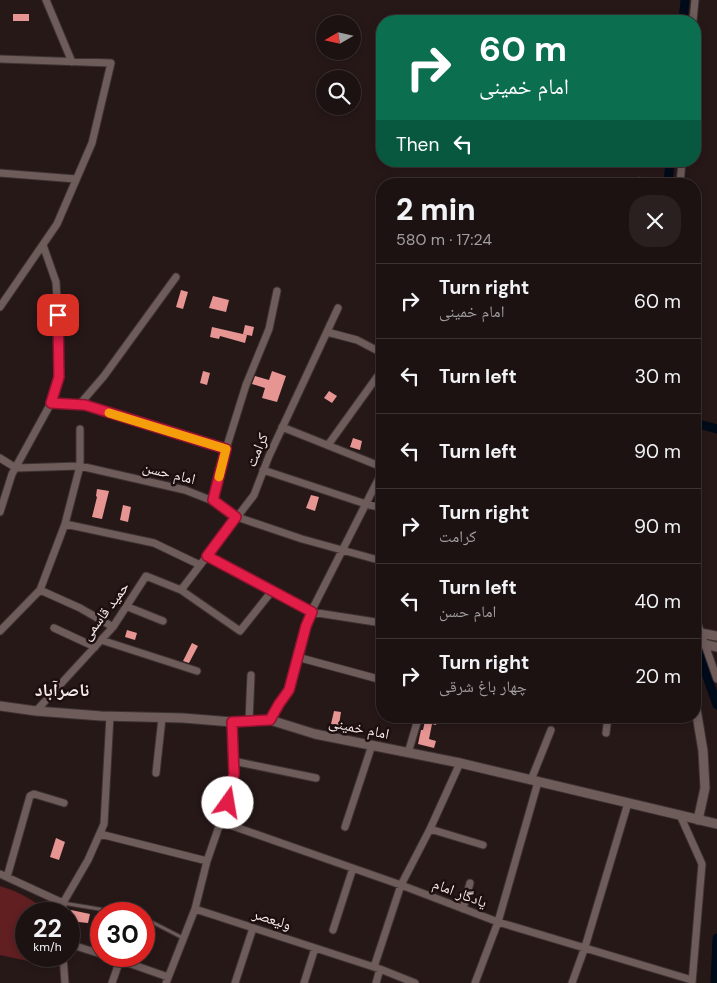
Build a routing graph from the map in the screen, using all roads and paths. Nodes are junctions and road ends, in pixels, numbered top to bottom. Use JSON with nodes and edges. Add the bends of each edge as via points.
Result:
{"nodes":[{"id":1,"x":46,"y":0,"type":"edge"},
{"id":2,"x":695,"y":0,"type":"edge"},
{"id":3,"x":694,"y":15,"type":"edge"},
{"id":4,"x":0,"y":59,"type":"edge"},
{"id":5,"x":72,"y":62,"type":"junction"},
{"id":6,"x":0,"y":172,"type":"edge"},
{"id":7,"x":76,"y":179,"type":"junction"},
{"id":8,"x":43,"y":245,"type":"junction"},
{"id":9,"x":176,"y":277,"type":"dead end"},
{"id":10,"x":277,"y":292,"type":"dead end"},
{"id":11,"x":0,"y":307,"type":"edge"},
{"id":12,"x":338,"y":308,"type":"dead end"},
{"id":13,"x":327,"y":332,"type":"junction"},
{"id":14,"x":376,"y":350,"type":"edge"},
{"id":15,"x":376,"y":378,"type":"edge"},
{"id":16,"x":51,"y":403,"type":"junction"},
{"id":17,"x":79,"y":405,"type":"junction"},
{"id":18,"x":282,"y":427,"type":"junction"},
{"id":19,"x":80,"y":428,"type":"dead end"},
{"id":20,"x":328,"y":445,"type":"junction"},
{"id":21,"x":226,"y":449,"type":"junction"},
{"id":22,"x":0,"y":458,"type":"edge"},
{"id":23,"x":376,"y":465,"type":"edge"},
{"id":24,"x":80,"y":466,"type":"junction"},
{"id":25,"x":16,"y":468,"type":"junction"},
{"id":26,"x":263,"y":470,"type":"junction"},
{"id":27,"x":376,"y":484,"type":"edge"},
{"id":28,"x":213,"y":500,"type":"junction"},
{"id":29,"x":366,"y":504,"type":"junction"},
{"id":30,"x":376,"y":506,"type":"edge"},
{"id":31,"x":0,"y":512,"type":"edge"},
{"id":32,"x":236,"y":517,"type":"junction"},
{"id":33,"x":65,"y":524,"type":"junction"},
{"id":34,"x":343,"y":551,"type":"junction"},
{"id":35,"x":207,"y":556,"type":"junction"},
{"id":36,"x":376,"y":559,"type":"edge"},
{"id":37,"x":200,"y":565,"type":"junction"},
{"id":38,"x":40,"y":590,"type":"junction"},
{"id":39,"x":182,"y":590,"type":"junction"},
{"id":40,"x":272,"y":591,"type":"junction"},
{"id":41,"x":128,"y":607,"type":"junction"},
{"id":42,"x":312,"y":612,"type":"junction"},
{"id":43,"x":162,"y":621,"type":"dead end"},
{"id":44,"x":376,"y":622,"type":"edge"},
{"id":45,"x":113,"y":627,"type":"junction"},
{"id":46,"x":54,"y":628,"type":"dead end"},
{"id":47,"x":0,"y":631,"type":"edge"},
{"id":48,"x":701,"y":633,"type":"edge"},
{"id":49,"x":717,"y":636,"type":"edge"},
{"id":50,"x":101,"y":640,"type":"junction"},
{"id":51,"x":701,"y":644,"type":"edge"},
{"id":52,"x":701,"y":646,"type":"edge"},
{"id":53,"x":95,"y":647,"type":"junction"},
{"id":54,"x":717,"y":647,"type":"edge"},
{"id":55,"x":298,"y":658,"type":"junction"},
{"id":56,"x":197,"y":671,"type":"dead end"},
{"id":57,"x":251,"y":675,"type":"dead end"},
{"id":58,"x":376,"y":678,"type":"edge"},
{"id":59,"x":717,"y":679,"type":"edge"},
{"id":60,"x":0,"y":706,"type":"edge"},
{"id":61,"x":36,"y":711,"type":"junction"},
{"id":62,"x":110,"y":716,"type":"junction"},
{"id":63,"x":162,"y":718,"type":"junction"},
{"id":64,"x":270,"y":720,"type":"junction"},
{"id":65,"x":249,"y":721,"type":"junction"},
{"id":66,"x":232,"y":722,"type":"junction"},
{"id":67,"x":417,"y":723,"type":"edge"},
{"id":68,"x":607,"y":723,"type":"edge"},
{"id":69,"x":699,"y":723,"type":"edge"},
{"id":70,"x":551,"y":730,"type":"dead end"},
{"id":71,"x":606,"y":733,"type":"dead end"},
{"id":72,"x":372,"y":745,"type":"junction"},
{"id":73,"x":408,"y":753,"type":"junction"},
{"id":74,"x":233,"y":761,"type":"junction"},
{"id":75,"x":460,"y":763,"type":"junction"},
{"id":76,"x":156,"y":773,"type":"dead end"},
{"id":77,"x":316,"y":778,"type":"dead end"},
{"id":78,"x":535,"y":781,"type":"junction"},
{"id":79,"x":64,"y":802,"type":"dead end"},
{"id":80,"x":628,"y":803,"type":"junction"},
{"id":81,"x":680,"y":815,"type":"junction"},
{"id":82,"x":702,"y":821,"type":"junction"},
{"id":83,"x":221,"y":822,"type":"junction"},
{"id":84,"x":717,"y":824,"type":"edge"},
{"id":85,"x":345,"y":827,"type":"dead end"},
{"id":86,"x":430,"y":829,"type":"junction"},
{"id":87,"x":100,"y":834,"type":"junction"},
{"id":88,"x":483,"y":845,"type":"dead end"},
{"id":89,"x":207,"y":861,"type":"junction"},
{"id":90,"x":353,"y":868,"type":"junction"},
{"id":91,"x":4,"y":875,"type":"edge"},
{"id":92,"x":470,"y":883,"type":"dead end"},
{"id":93,"x":401,"y":885,"type":"junction"},
{"id":94,"x":61,"y":902,"type":"edge"},
{"id":95,"x":64,"y":902,"type":"edge"},
{"id":96,"x":195,"y":909,"type":"junction"},
{"id":97,"x":463,"y":909,"type":"junction"},
{"id":98,"x":498,"y":922,"type":"junction"},
{"id":99,"x":155,"y":924,"type":"edge"},
{"id":100,"x":253,"y":928,"type":"junction"},
{"id":101,"x":333,"y":930,"type":"dead end"},
{"id":102,"x":185,"y":939,"type":"junction"},
{"id":103,"x":585,"y":947,"type":"junction"},
{"id":104,"x":315,"y":948,"type":"junction"},
{"id":105,"x":64,"y":967,"type":"edge"},
{"id":106,"x":118,"y":967,"type":"edge"},
{"id":107,"x":136,"y":967,"type":"edge"},
{"id":108,"x":377,"y":968,"type":"junction"},
{"id":109,"x":167,"y":980,"type":"edge"},
{"id":110,"x":692,"y":982,"type":"edge"},
{"id":111,"x":65,"y":983,"type":"edge"},
{"id":112,"x":112,"y":983,"type":"edge"},
{"id":113,"x":235,"y":983,"type":"edge"},
{"id":114,"x":304,"y":983,"type":"edge"},
{"id":115,"x":376,"y":983,"type":"edge"},
{"id":116,"x":415,"y":983,"type":"edge"},
{"id":117,"x":475,"y":983,"type":"edge"},
{"id":118,"x":572,"y":983,"type":"edge"}],
"edges":[{"from":1,"to":5,"type":"street"},
{"from":2,"to":3,"type":"street"},
{"from":4,"to":5,"type":"street"},
{"from":5,"to":7,"type":"street","via":[[111,63],[92,143]]},
{"from":6,"to":7,"type":"street"},
{"from":7,"to":8,"type":"street","via":[[57,224]]},
{"from":8,"to":11,"type":"street"},
{"from":8,"to":16,"type":"street","via":[[56,282],[59,332],[59,377]]},
{"from":9,"to":17,"type":"street"},
{"from":10,"to":21,"type":"street","via":[[269,329],[246,385]]},
{"from":12,"to":13,"type":"street","name":"کرامت"},
{"from":13,"to":14,"type":"street","via":[[357,340]]},
{"from":13,"to":18,"type":"street","name":"کرامت"},
{"from":15,"to":20,"type":"street"},
{"from":16,"to":17,"type":"street"},
{"from":16,"to":25,"type":"street"},
{"from":17,"to":21,"type":"street"},
{"from":18,"to":20,"type":"street"},
{"from":18,"to":26,"type":"street","name":"کرامت"},
{"from":19,"to":24,"type":"street"},
{"from":20,"to":23,"type":"street"},
{"from":21,"to":28,"type":"street"},
{"from":22,"to":25,"type":"street"},
{"from":24,"to":25,"type":"street","name":"امام حسن"},
{"from":24,"to":28,"type":"street","name":"امام حسن","via":[[185,490]]},
{"from":24,"to":33,"type":"street"},
{"from":25,"to":31,"type":"street"},
{"from":26,"to":29,"type":"street"},
{"from":26,"to":32,"type":"street","name":"کرامت","via":[[254,495]]},
{"from":27,"to":29,"type":"street"},
{"from":28,"to":32,"type":"street","name":"امام حسن"},
{"from":29,"to":30,"type":"street"},
{"from":29,"to":34,"type":"street"},
{"from":32,"to":34,"type":"street","name":"امام حسن"},
{"from":32,"to":35,"type":"street","name":"کرامت"},
{"from":33,"to":37,"type":"street","via":[[154,543]]},
{"from":33,"to":38,"type":"street"},
{"from":34,"to":36,"type":"street","name":"امام حسن"},
{"from":34,"to":42,"type":"street"},
{"from":35,"to":37,"type":"street","name":"کرامت"},
{"from":35,"to":40,"type":"street"},
{"from":37,"to":39,"type":"street","name":"کرامت"},
{"from":38,"to":45,"type":"street"},
{"from":38,"to":47,"type":"street"},
{"from":39,"to":40,"type":"street","name":"حمید قاسمی","via":[[240,631]]},
{"from":39,"to":41,"type":"street","name":"حمید قاسمی","via":[[146,576]]},
{"from":40,"to":42,"type":"street"},
{"from":41,"to":43,"type":"street"},
{"from":41,"to":45,"type":"street","name":"حمید قاسمی"},
{"from":42,"to":44,"type":"street"},
{"from":42,"to":55,"type":"street"},
{"from":45,"to":50,"type":"street","name":"حمید قاسمی"},
{"from":46,"to":53,"type":"street"},
{"from":48,"to":49,"type":"street"},
{"from":50,"to":53,"type":"street","name":"حمید قاسمی"},
{"from":50,"to":56,"type":"street"},
{"from":51,"to":54,"type":"street"},
{"from":52,"to":59,"type":"street"},
{"from":53,"to":61,"type":"street","name":"حمید قاسمی"},
{"from":55,"to":58,"type":"street"},
{"from":55,"to":64,"type":"street","via":[[289,690]]},
{"from":57,"to":65,"type":"street"},
{"from":60,"to":61,"type":"street","name":"امام خمینی"},
{"from":61,"to":62,"type":"street","name":"امام خمینی"},
{"from":62,"to":63,"type":"street","name":"امام خمینی"},
{"from":62,"to":87,"type":"street","via":[[106,804]]},
{"from":63,"to":66,"type":"street","name":"امام خمینی"},
{"from":63,"to":76,"type":"street"},
{"from":64,"to":65,"type":"street","name":"امام خمینی"},
{"from":64,"to":72,"type":"street","name":"امام خمینی","via":[[315,734]]},
{"from":65,"to":66,"type":"street","name":"امام خمینی"},
{"from":66,"to":74,"type":"street"},
{"from":67,"to":73,"type":"street"},
{"from":68,"to":71,"type":"street"},
{"from":69,"to":82,"type":"street","via":[[705,788]]},
{"from":70,"to":78,"type":"street"},
{"from":72,"to":73,"type":"street","name":"امام خمینی"},
{"from":72,"to":85,"type":"street"},
{"from":73,"to":75,"type":"street","name":"امام خمینی"},
{"from":74,"to":77,"type":"street"},
{"from":74,"to":83,"type":"street","via":[[234,774]]},
{"from":75,"to":78,"type":"street","name":"امام خمینی"},
{"from":75,"to":86,"type":"street"},
{"from":78,"to":80,"type":"street","name":"امام خمینی"},
{"from":78,"to":98,"type":"street"},
{"from":79,"to":91,"type":"street","via":[[34,794],[30,796]]},
{"from":80,"to":81,"type":"street","name":"امام خمینی"},
{"from":80,"to":103,"type":"street"},
{"from":81,"to":82,"type":"street","name":"امام خمینی"},
{"from":81,"to":110,"type":"street","via":[[702,864]]},
{"from":82,"to":84,"type":"street","name":"امام خمینی"},
{"from":83,"to":89,"type":"street"},
{"from":83,"to":90,"type":"street","name":"یادگار امام"},
{"from":86,"to":88,"type":"street"},
{"from":86,"to":93,"type":"street"},
{"from":87,"to":89,"type":"street"},
{"from":87,"to":95,"type":"street"},
{"from":89,"to":96,"type":"street"},
{"from":90,"to":93,"type":"street","name":"یادگار امام"},
{"from":90,"to":101,"type":"street"},
{"from":91,"to":94,"type":"street"},
{"from":92,"to":97,"type":"street"},
{"from":93,"to":97,"type":"street","name":"یادگار امام"},
{"from":93,"to":108,"type":"street"},
{"from":96,"to":100,"type":"street","name":"ولیعصر"},
{"from":96,"to":102,"type":"street"},
{"from":97,"to":98,"type":"street","name":"یادگار امام"},
{"from":98,"to":103,"type":"street","name":"یادگار امام"},
{"from":98,"to":117,"type":"street"},
{"from":99,"to":102,"type":"lane"},
{"from":100,"to":104,"type":"street","name":"ولیعصر"},
{"from":100,"to":113,"type":"street"},
{"from":102,"to":109,"type":"street"},
{"from":103,"to":110,"type":"street","name":"یادگار امام"},
{"from":103,"to":118,"type":"street"},
{"from":104,"to":108,"type":"street","name":"ولیعصر"},
{"from":104,"to":114,"type":"street"},
{"from":105,"to":111,"type":"street"},
{"from":106,"to":112,"type":"street"},
{"from":107,"to":109,"type":"street"},
{"from":108,"to":115,"type":"street"},
{"from":108,"to":116,"type":"street","name":"ولیعصر"}]}
